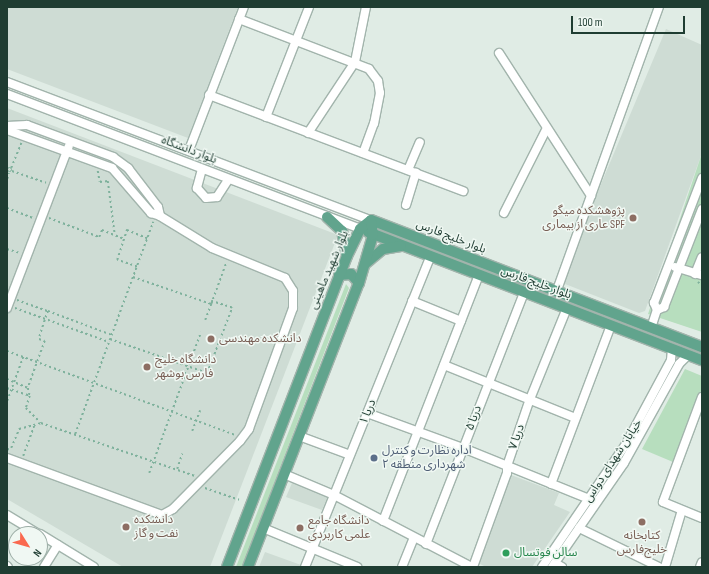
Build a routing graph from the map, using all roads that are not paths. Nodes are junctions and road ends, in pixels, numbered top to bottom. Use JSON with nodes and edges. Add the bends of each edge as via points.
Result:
{"nodes":[{"id":1,"x":244,"y":7,"type":"edge"},
{"id":2,"x":309,"y":7,"type":"edge"},
{"id":3,"x":366,"y":7,"type":"edge"},
{"id":4,"x":659,"y":7,"type":"edge"},
{"id":5,"x":239,"y":19,"type":"junction"},
{"id":6,"x":296,"y":40,"type":"junction"},
{"id":7,"x":499,"y":53,"type":"dead end"},
{"id":8,"x":355,"y":62,"type":"junction"},
{"id":9,"x":7,"y":82,"type":"edge"},
{"id":10,"x":7,"y":94,"type":"edge"},
{"id":11,"x":209,"y":95,"type":"junction"},
{"id":12,"x":266,"y":117,"type":"junction"},
{"id":13,"x":7,"y":126,"type":"edge"},
{"id":14,"x":547,"y":128,"type":"junction"},
{"id":15,"x":7,"y":130,"type":"edge"},
{"id":16,"x":308,"y":132,"type":"junction"},
{"id":17,"x":70,"y":141,"type":"junction"},
{"id":18,"x":420,"y":142,"type":"dead end"},
{"id":19,"x":189,"y":150,"type":"junction"},
{"id":20,"x":67,"y":151,"type":"junction"},
{"id":21,"x":363,"y":153,"type":"junction"},
{"id":22,"x":202,"y":169,"type":"junction"},
{"id":23,"x":412,"y":172,"type":"junction"},
{"id":24,"x":702,"y":178,"type":"edge"},
{"id":25,"x":228,"y":180,"type":"junction"},
{"id":26,"x":463,"y":191,"type":"dead end"},
{"id":27,"x":591,"y":196,"type":"junction"},
{"id":28,"x":406,"y":205,"type":"dead end"},
{"id":29,"x":702,"y":209,"type":"edge"},
{"id":30,"x":504,"y":213,"type":"dead end"},
{"id":31,"x":158,"y":215,"type":"junction"},
{"id":32,"x":327,"y":217,"type":"junction"},
{"id":33,"x":371,"y":220,"type":"junction"},
{"id":34,"x":360,"y":229,"type":"junction"},
{"id":35,"x":373,"y":234,"type":"junction"},
{"id":36,"x":402,"y":246,"type":"junction"},
{"id":37,"x":347,"y":256,"type":"junction"},
{"id":38,"x":430,"y":257,"type":"junction"},
{"id":39,"x":702,"y":257,"type":"edge"},
{"id":40,"x":365,"y":264,"type":"junction"},
{"id":41,"x":669,"y":264,"type":"junction"},
{"id":42,"x":679,"y":268,"type":"junction"},
{"id":43,"x":699,"y":274,"type":"edge"},
{"id":44,"x":339,"y":275,"type":"junction"},
{"id":45,"x":479,"y":275,"type":"junction"},
{"id":46,"x":359,"y":283,"type":"junction"},
{"id":47,"x":557,"y":290,"type":"junction"},
{"id":48,"x":524,"y":293,"type":"junction"},
{"id":49,"x":412,"y":301,"type":"junction"},
{"id":50,"x":9,"y":304,"type":"edge"},
{"id":51,"x":567,"y":308,"type":"junction"},
{"id":52,"x":657,"y":310,"type":"junction"},
{"id":53,"x":614,"y":314,"type":"junction"},
{"id":54,"x":461,"y":321,"type":"junction"},
{"id":55,"x":610,"y":325,"type":"junction"},
{"id":56,"x":651,"y":328,"type":"junction"},
{"id":57,"x":702,"y":347,"type":"edge"},
{"id":58,"x":672,"y":349,"type":"junction"},
{"id":59,"x":688,"y":355,"type":"junction"},
{"id":60,"x":702,"y":360,"type":"edge"},
{"id":61,"x":444,"y":366,"type":"junction"},
{"id":62,"x":487,"y":383,"type":"junction"},
{"id":63,"x":702,"y":397,"type":"edge"},
{"id":64,"x":530,"y":399,"type":"junction"},
{"id":65,"x":653,"y":404,"type":"junction"},
{"id":66,"x":367,"y":413,"type":"junction"},
{"id":67,"x":575,"y":418,"type":"junction"},
{"id":68,"x":416,"y":432,"type":"junction"},
{"id":69,"x":299,"y":436,"type":"junction"},
{"id":70,"x":463,"y":448,"type":"junction"},
{"id":71,"x":350,"y":455,"type":"junction"},
{"id":72,"x":7,"y":458,"type":"edge"},
{"id":73,"x":507,"y":466,"type":"junction"},
{"id":74,"x":284,"y":474,"type":"junction"},
{"id":75,"x":551,"y":484,"type":"junction"},
{"id":76,"x":334,"y":495,"type":"junction"},
{"id":77,"x":590,"y":499,"type":"junction"},
{"id":78,"x":682,"y":510,"type":"junction"},
{"id":79,"x":7,"y":515,"type":"edge"},
{"id":80,"x":702,"y":518,"type":"edge"},
{"id":81,"x":383,"y":521,"type":"junction"},
{"id":82,"x":26,"y":526,"type":"edge"},
{"id":83,"x":263,"y":528,"type":"junction"},
{"id":84,"x":579,"y":528,"type":"junction"},
{"id":85,"x":414,"y":538,"type":"junction"},
{"id":86,"x":48,"y":539,"type":"edge"},
{"id":87,"x":426,"y":544,"type":"junction"},
{"id":88,"x":58,"y":545,"type":"junction"},
{"id":89,"x":313,"y":548,"type":"junction"},
{"id":90,"x":702,"y":562,"type":"edge"},
{"id":91,"x":553,"y":565,"type":"edge"},
{"id":92,"x":44,"y":567,"type":"edge"},
{"id":93,"x":94,"y":567,"type":"edge"},
{"id":94,"x":227,"y":567,"type":"edge"},
{"id":95,"x":248,"y":567,"type":"edge"},
{"id":96,"x":305,"y":567,"type":"edge"},
{"id":97,"x":357,"y":567,"type":"edge"},
{"id":98,"x":402,"y":567,"type":"edge"},
{"id":99,"x":472,"y":567,"type":"edge"},
{"id":100,"x":542,"y":567,"type":"edge"},
{"id":101,"x":562,"y":567,"type":"edge"},
{"id":102,"x":659,"y":567,"type":"edge"},
{"id":103,"x":665,"y":567,"type":"edge"},
{"id":104,"x":700,"y":567,"type":"edge"}],
"edges":[{"from":1,"to":5,"type":"street"},
{"from":2,"to":6,"type":"street"},
{"from":3,"to":8,"type":"street"},
{"from":4,"to":27,"type":"street"},
{"from":5,"to":6,"type":"street"},
{"from":5,"to":11,"type":"street"},
{"from":6,"to":8,"type":"street"},
{"from":6,"to":12,"type":"street"},
{"from":7,"to":14,"type":"street"},
{"from":8,"to":16,"type":"street"},
{"from":8,"to":21,"type":"street","via":[[369,69],[378,81],[380,93],[374,123]]},
{"from":9,"to":19,"type":"street","name":"بلوار دانشگاه"},
{"from":10,"to":22,"type":"street","name":"بلوار دانشگاه"},
{"from":11,"to":12,"type":"street"},
{"from":11,"to":19,"type":"street"},
{"from":12,"to":16,"type":"street"},
{"from":13,"to":17,"type":"street","via":[[27,125]]},
{"from":14,"to":27,"type":"street"},
{"from":14,"to":30,"type":"street"},
{"from":15,"to":20,"type":"street"},
{"from":16,"to":21,"type":"street"},
{"from":17,"to":20,"type":"street"},
{"from":17,"to":31,"type":"street","via":[[102,152],[122,163],[158,207]]},
{"from":18,"to":23,"type":"street"},
{"from":19,"to":33,"type":"street","name":"بلوار دانشگاه"},
{"from":20,"to":31,"type":"street","via":[[96,161],[120,175],[140,203]]},
{"from":20,"to":50,"type":"street"},
{"from":21,"to":23,"type":"street"},
{"from":22,"to":25,"type":"street","name":"بلوار دانشگاه"},
{"from":22,"to":25,"type":"street","via":[[197,188],[206,198],[215,199]]},
{"from":23,"to":26,"type":"street"},
{"from":23,"to":28,"type":"street"},
{"from":24,"to":41,"type":"street"},
{"from":25,"to":32,"type":"street","name":"بلوار دانشگاه"},
{"from":27,"to":47,"type":"street"},
{"from":29,"to":42,"type":"street"},
{"from":31,"to":72,"type":"street","via":[[212,248],[285,278],[293,291],[293,308],[249,429],[173,509],[162,515]]},
{"from":32,"to":34,"type":"street","name":"بلوار دانشگاه"},
{"from":32,"to":37,"type":"main road","via":[[342,231]]},
{"from":33,"to":34,"type":"main road","name":"بلوار شهید ماهینی"},
{"from":33,"to":35,"type":"main road"},
{"from":33,"to":47,"type":"main road","name":"بلوار خلیج ‌فارس"},
{"from":34,"to":35,"type":"main road","name":"بلوار خلیج‌ فارس"},
{"from":34,"to":37,"type":"main road","name":"بلوار شهید ماهینی"},
{"from":35,"to":36,"type":"main road","name":"بلوار خلیج‌ فارس"},
{"from":35,"to":40,"type":"main road"},
{"from":36,"to":38,"type":"main road","name":"بلوار خلیج‌ فارس"},
{"from":36,"to":40,"type":"main road","via":[[383,249]]},
{"from":37,"to":44,"type":"main road","name":"بلوار شهید ماهینی"},
{"from":38,"to":45,"type":"main road","name":"بلوار خلیج‌ فارس"},
{"from":38,"to":49,"type":"street","name":"دریا ۱"},
{"from":39,"to":43,"type":"street"},
{"from":40,"to":46,"type":"main road"},
{"from":41,"to":42,"type":"street"},
{"from":41,"to":52,"type":"street","via":[[654,303]]},
{"from":42,"to":43,"type":"street"},
{"from":42,"to":52,"type":"street","via":[[664,306]]},
{"from":44,"to":46,"type":"main road","via":[[351,274]]},
{"from":44,"to":94,"type":"main road","name":"بلوار شهید ماهینی"},
{"from":45,"to":48,"type":"main road","name":"بلوار خلیج‌ فارس"},
{"from":45,"to":54,"type":"street"},
{"from":46,"to":69,"type":"main road"},
{"from":47,"to":53,"type":"main road","name":"بلوار خلیج ‌فارس"},
{"from":48,"to":51,"type":"main road","name":"بلوار خلیج‌ فارس"},
{"from":48,"to":62,"type":"street","name":"دریا ۵"},
{"from":49,"to":54,"type":"street"},
{"from":49,"to":66,"type":"street","name":"دریا ۱"},
{"from":51,"to":55,"type":"main road","name":"بلوار خلیج‌ فارس"},
{"from":51,"to":64,"type":"street","name":"دریا ۷"},
{"from":52,"to":56,"type":"street"},
{"from":53,"to":55,"type":"main road"},
{"from":53,"to":56,"type":"main road","name":"بلوار خلیج ‌فارس"},
{"from":54,"to":61,"type":"street"},
{"from":55,"to":58,"type":"main road","name":"بلوار خلیج‌ فارس"},
{"from":55,"to":67,"type":"street"},
{"from":56,"to":57,"type":"main road","name":"بلوار خلیج ‌فارس"},
{"from":58,"to":59,"type":"main road","name":"بلوار خلیج‌ فارس"},
{"from":58,"to":65,"type":"street","name":"خیابان شهدای دواس","via":[[671,360]]},
{"from":59,"to":60,"type":"main road","name":"بلوار خلیج‌ فارس"},
{"from":59,"to":65,"type":"street","name":"خیابان شهدای دواس","via":[[679,364]]},
{"from":61,"to":62,"type":"street"},
{"from":61,"to":68,"type":"street"},
{"from":62,"to":64,"type":"street"},
{"from":62,"to":70,"type":"street","name":"دریا ۵"},
{"from":63,"to":78,"type":"street","via":[[664,503]]},
{"from":64,"to":67,"type":"street"},
{"from":64,"to":73,"type":"street","name":"دریا ۷"},
{"from":65,"to":77,"type":"street","name":"خیابان شهدای دواس"},
{"from":65,"to":84,"type":"street","name":"خیابان شهدای دواس","via":[[624,463]]},
{"from":66,"to":68,"type":"street"},
{"from":66,"to":71,"type":"street","name":"دریا ۱"},
{"from":67,"to":75,"type":"street"},
{"from":68,"to":70,"type":"street"},
{"from":68,"to":81,"type":"street"},
{"from":69,"to":71,"type":"street"},
{"from":69,"to":74,"type":"main road"},
{"from":70,"to":73,"type":"street"},
{"from":70,"to":87,"type":"street","name":"دریا ۵"},
{"from":71,"to":76,"type":"street","name":"دریا ۱"},
{"from":73,"to":75,"type":"street"},
{"from":73,"to":99,"type":"street","name":"دریا ۷","via":[[507,473]]},
{"from":74,"to":76,"type":"street"},
{"from":74,"to":83,"type":"main road"},
{"from":75,"to":77,"type":"street"},
{"from":76,"to":81,"type":"street"},
{"from":76,"to":89,"type":"street","name":"دریا ۱"},
{"from":77,"to":100,"type":"street","name":"خیابان شهدای دواس"},
{"from":78,"to":80,"type":"street"},
{"from":78,"to":103,"type":"street"},
{"from":79,"to":82,"type":"street"},
{"from":81,"to":85,"type":"street"},
{"from":83,"to":89,"type":"street"},
{"from":83,"to":95,"type":"main road"},
{"from":84,"to":91,"type":"street","name":"خیابان شهدای دواس"},
{"from":84,"to":102,"type":"street"},
{"from":85,"to":87,"type":"street"},
{"from":85,"to":98,"type":"street"},
{"from":86,"to":88,"type":"street"},
{"from":87,"to":99,"type":"street"},
{"from":88,"to":92,"type":"street"},
{"from":88,"to":93,"type":"street"},
{"from":89,"to":96,"type":"street","name":"دریا ۱"},
{"from":89,"to":97,"type":"street"},
{"from":90,"to":104,"type":"street"},
{"from":91,"to":101,"type":"street"}]}
